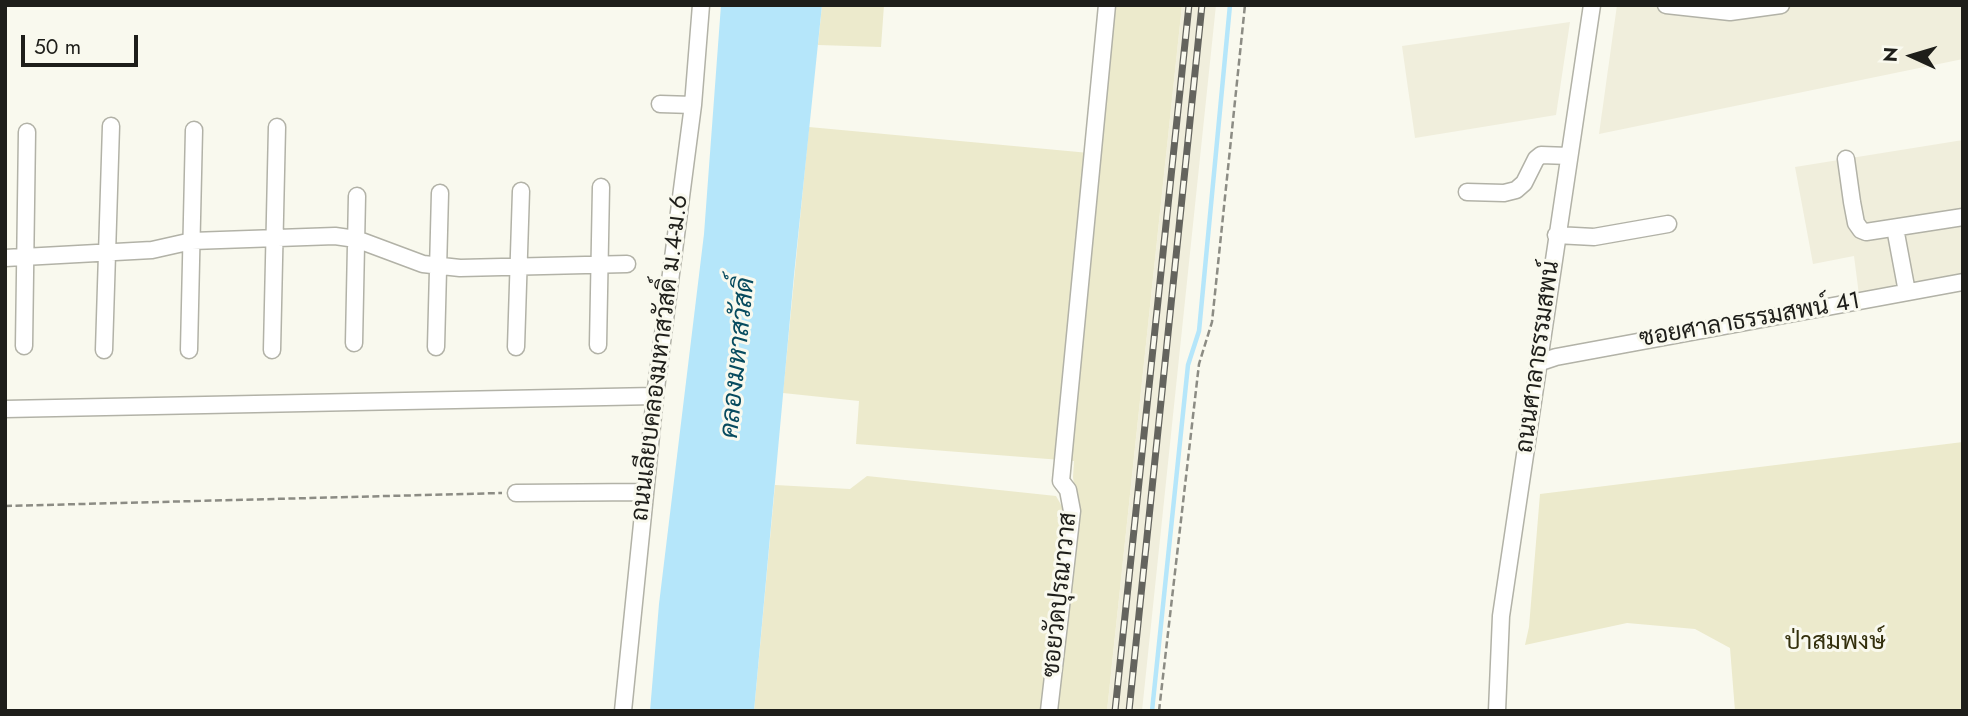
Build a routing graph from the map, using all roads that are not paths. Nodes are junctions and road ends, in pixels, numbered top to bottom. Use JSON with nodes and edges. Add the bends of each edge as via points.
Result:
{"nodes":[{"id":1,"x":701,"y":5,"type":"edge"},
{"id":2,"x":1107,"y":5,"type":"edge"},
{"id":3,"x":1592,"y":5,"type":"edge"},
{"id":4,"x":1666,"y":5,"type":"edge"},
{"id":5,"x":1781,"y":5,"type":"edge"},
{"id":6,"x":660,"y":104,"type":"dead end"},
{"id":7,"x":693,"y":105,"type":"junction"},
{"id":8,"x":111,"y":126,"type":"dead end"},
{"id":9,"x":277,"y":127,"type":"dead end"},
{"id":10,"x":194,"y":130,"type":"dead end"},
{"id":11,"x":27,"y":132,"type":"dead end"},
{"id":12,"x":1569,"y":156,"type":"junction"},
{"id":13,"x":1846,"y":159,"type":"dead end"},
{"id":14,"x":601,"y":187,"type":"dead end"},
{"id":15,"x":521,"y":191,"type":"dead end"},
{"id":16,"x":1467,"y":192,"type":"dead end"},
{"id":17,"x":440,"y":193,"type":"dead end"},
{"id":18,"x":356,"y":196,"type":"dead end"},
{"id":19,"x":1963,"y":217,"type":"edge"},
{"id":20,"x":1668,"y":224,"type":"dead end"},
{"id":21,"x":1895,"y":228,"type":"junction"},
{"id":22,"x":1556,"y":235,"type":"junction"},
{"id":23,"x":275,"y":237,"type":"junction"},
{"id":24,"x":356,"y":239,"type":"junction"},
{"id":25,"x":192,"y":241,"type":"junction"},
{"id":26,"x":108,"y":252,"type":"junction"},
{"id":27,"x":24,"y":257,"type":"junction"},
{"id":28,"x":5,"y":258,"type":"edge"},
{"id":29,"x":628,"y":264,"type":"dead end"},
{"id":30,"x":600,"y":265,"type":"junction"},
{"id":31,"x":438,"y":266,"type":"junction"},
{"id":32,"x":519,"y":267,"type":"junction"},
{"id":33,"x":1963,"y":282,"type":"edge"},
{"id":34,"x":1906,"y":292,"type":"junction"},
{"id":35,"x":354,"y":343,"type":"dead end"},
{"id":36,"x":598,"y":345,"type":"dead end"},
{"id":37,"x":24,"y":346,"type":"dead end"},
{"id":38,"x":436,"y":347,"type":"dead end"},
{"id":39,"x":516,"y":347,"type":"dead end"},
{"id":40,"x":104,"y":350,"type":"dead end"},
{"id":41,"x":189,"y":350,"type":"dead end"},
{"id":42,"x":272,"y":350,"type":"dead end"},
{"id":43,"x":1538,"y":363,"type":"junction"},
{"id":44,"x":655,"y":396,"type":"junction"},
{"id":45,"x":5,"y":409,"type":"edge"},
{"id":46,"x":645,"y":492,"type":"junction"},
{"id":47,"x":516,"y":493,"type":"road end"},
{"id":48,"x":623,"y":711,"type":"edge"},
{"id":49,"x":1049,"y":711,"type":"edge"},
{"id":50,"x":1497,"y":711,"type":"edge"}],
"edges":[{"from":1,"to":7,"type":"street","name":"ถนนเลียบคลองมหาสวัสดิ์ ม.4-ม.6"},
{"from":2,"to":49,"type":"street","name":"ซอยวัดปุรณาวาส","via":[[1061,481],[1072,512]]},
{"from":3,"to":12,"type":"street","name":"ถนนศาลาธรรมสพน์"},
{"from":4,"to":5,"type":"street","via":[[1731,12]]},
{"from":6,"to":7,"type":"street"},
{"from":7,"to":44,"type":"street","name":"ถนนเลียบคลองมหาสวัสดิ์ ม.4-ม.6"},
{"from":8,"to":26,"type":"street"},
{"from":9,"to":23,"type":"street"},
{"from":10,"to":25,"type":"street"},
{"from":11,"to":27,"type":"street"},
{"from":12,"to":16,"type":"street","via":[[1541,155],[1516,190]]},
{"from":12,"to":22,"type":"street","name":"ถนนศาลาธรรมสพน์"},
{"from":13,"to":21,"type":"street","via":[[1856,223],[1867,232]]},
{"from":14,"to":30,"type":"street"},
{"from":15,"to":32,"type":"street"},
{"from":17,"to":31,"type":"street"},
{"from":18,"to":24,"type":"street"},
{"from":19,"to":21,"type":"street"},
{"from":20,"to":22,"type":"street","via":[[1594,237]]},
{"from":21,"to":34,"type":"street"},
{"from":22,"to":43,"type":"street","name":"ถนนศาลาธรรมสพน์"},
{"from":23,"to":24,"type":"street"},
{"from":23,"to":25,"type":"street"},
{"from":23,"to":42,"type":"street"},
{"from":24,"to":31,"type":"street"},
{"from":24,"to":35,"type":"street"},
{"from":25,"to":26,"type":"street","via":[[152,250]]},
{"from":25,"to":41,"type":"street"},
{"from":26,"to":27,"type":"street"},
{"from":26,"to":40,"type":"street"},
{"from":27,"to":28,"type":"street"},
{"from":27,"to":37,"type":"street"},
{"from":29,"to":30,"type":"street"},
{"from":30,"to":32,"type":"street"},
{"from":30,"to":36,"type":"street"},
{"from":31,"to":32,"type":"street"},
{"from":31,"to":38,"type":"street"},
{"from":32,"to":39,"type":"street"},
{"from":33,"to":34,"type":"street","name":"ซอยศาลาธรรมสพน์ 41"},
{"from":34,"to":43,"type":"street","name":"ซอยศาลาธรรมสพน์ 41"},
{"from":43,"to":50,"type":"street","name":"ถนนศาลาธรรมสพน์","via":[[1501,616]]},
{"from":44,"to":45,"type":"street"},
{"from":44,"to":46,"type":"street","name":"ถนนเลียบคลองมหาสวัสดิ์ ม.4-ม.6"},
{"from":46,"to":47,"type":"street"},
{"from":46,"to":48,"type":"street","name":"ถนนเลียบคลองมหาสวัสดิ์ ม.4-ม.6"}]}
